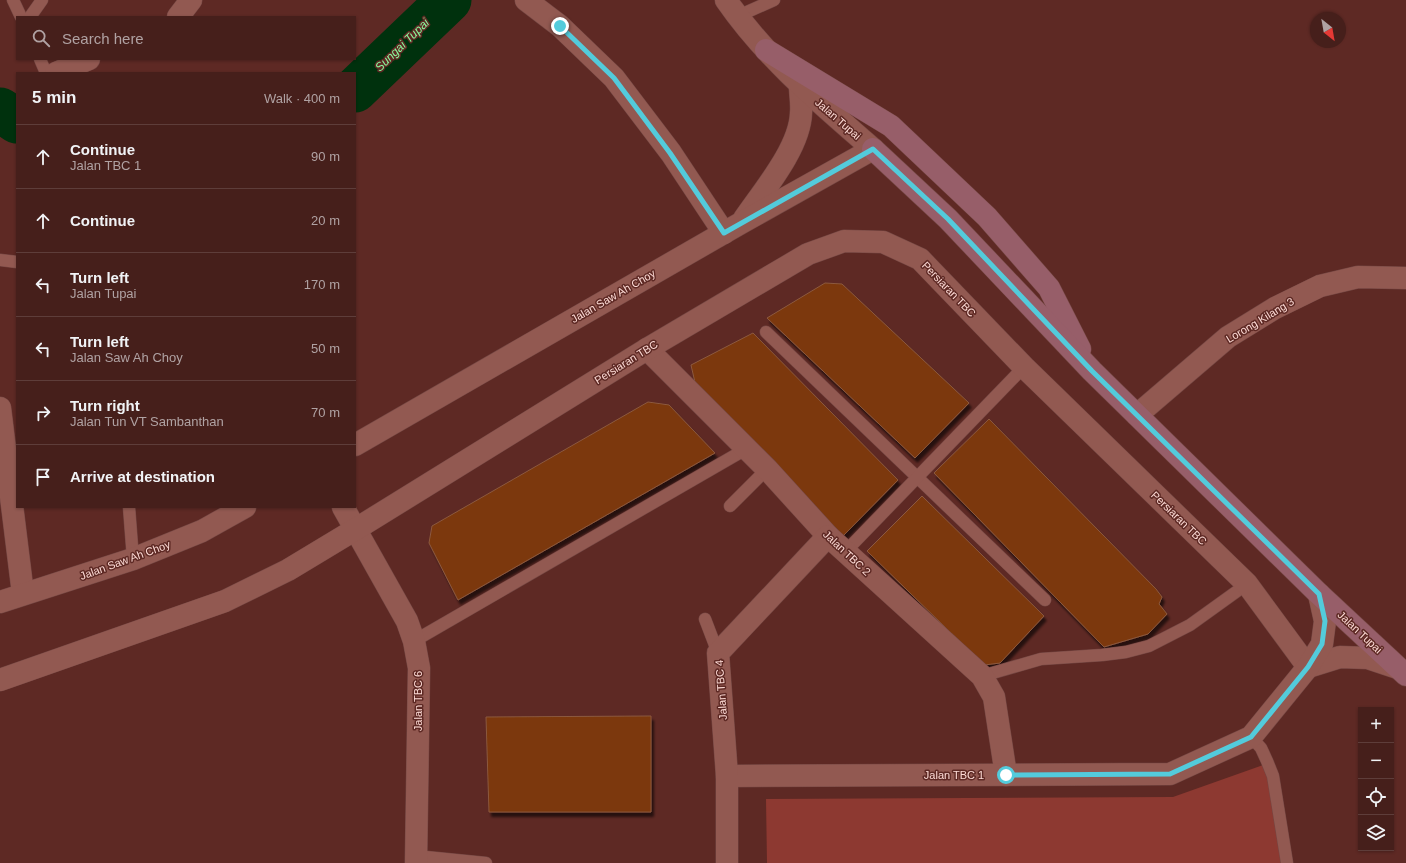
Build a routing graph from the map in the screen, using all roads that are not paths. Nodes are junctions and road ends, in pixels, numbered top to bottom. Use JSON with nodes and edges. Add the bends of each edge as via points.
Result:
{"nodes":[{"id":1,"x":13,"y":0,"type":"edge"},
{"id":2,"x":42,"y":0,"type":"edge"},
{"id":3,"x":191,"y":0,"type":"edge"},
{"id":4,"x":526,"y":0,"type":"edge"},
{"id":5,"x":774,"y":0,"type":"edge"},
{"id":6,"x":732,"y":8,"type":"edge"},
{"id":7,"x":21,"y":16,"type":"edge"},
{"id":8,"x":31,"y":16,"type":"edge"},
{"id":9,"x":179,"y":16,"type":"edge"},
{"id":10,"x":766,"y":50,"type":"junction"},
{"id":11,"x":40,"y":60,"type":"edge"},
{"id":12,"x":87,"y":60,"type":"edge"},
{"id":13,"x":46,"y":72,"type":"edge"},
{"id":14,"x":58,"y":72,"type":"edge"},
{"id":15,"x":800,"y":85,"type":"junction"},
{"id":16,"x":873,"y":149,"type":"junction"},
{"id":17,"x":732,"y":228,"type":"junction"},
{"id":18,"x":0,"y":260,"type":"edge"},
{"id":19,"x":16,"y":262,"type":"edge"},
{"id":20,"x":1406,"y":278,"type":"edge"},
{"id":21,"x":766,"y":332,"type":"dead end"},
{"id":22,"x":647,"y":349,"type":"junction"},
{"id":23,"x":1024,"y":367,"type":"junction"},
{"id":24,"x":1092,"y":371,"type":"junction"},
{"id":25,"x":0,"y":408,"type":"edge"},
{"id":26,"x":1137,"y":415,"type":"junction"},
{"id":27,"x":356,"y":444,"type":"edge"},
{"id":28,"x":746,"y":449,"type":"junction"},
{"id":29,"x":767,"y":469,"type":"junction"},
{"id":30,"x":917,"y":478,"type":"junction"},
{"id":31,"x":730,"y":506,"type":"dead end"},
{"id":32,"x":129,"y":508,"type":"edge"},
{"id":33,"x":243,"y":508,"type":"edge"},
{"id":34,"x":344,"y":508,"type":"edge"},
{"id":35,"x":356,"y":530,"type":"junction"},
{"id":36,"x":828,"y":536,"type":"junction"},
{"id":37,"x":845,"y":552,"type":"junction"},
{"id":38,"x":133,"y":559,"type":"junction"},
{"id":39,"x":1247,"y":584,"type":"junction"},
{"id":40,"x":23,"y":594,"type":"junction"},
{"id":41,"x":1319,"y":594,"type":"junction"},
{"id":42,"x":1045,"y":600,"type":"dead end"},
{"id":43,"x":0,"y":602,"type":"edge"},
{"id":44,"x":705,"y":619,"type":"dead end"},
{"id":45,"x":414,"y":641,"type":"junction"},
{"id":46,"x":718,"y":653,"type":"junction"},
{"id":47,"x":1308,"y":667,"type":"junction"},
{"id":48,"x":1402,"y":672,"type":"edge"},
{"id":49,"x":982,"y":676,"type":"junction"},
{"id":50,"x":0,"y":680,"type":"edge"},
{"id":51,"x":1251,"y":737,"type":"junction"},
{"id":52,"x":1006,"y":775,"type":"junction"},
{"id":53,"x":727,"y":776,"type":"junction"},
{"id":54,"x":416,"y":859,"type":"edge"},
{"id":55,"x":486,"y":863,"type":"edge"},
{"id":56,"x":727,"y":863,"type":"edge"},
{"id":57,"x":1287,"y":863,"type":"edge"}],
"edges":[{"from":1,"to":7,"type":"lane"},
{"from":2,"to":8,"type":"lane"},
{"from":3,"to":9,"type":"street"},
{"from":4,"to":17,"type":"street","via":[[560,26],[614,78],[670,153]]},
{"from":5,"to":6,"type":"lane"},
{"from":6,"to":10,"type":"street","name":"Jalan Tupai"},
{"from":10,"to":15,"type":"street","name":"Jalan Tupai"},
{"from":10,"to":24,"type":"main road","via":[[891,126],[987,217],[1049,288]]},
{"from":11,"to":13,"type":"lane"},
{"from":12,"to":14,"type":"street"},
{"from":15,"to":16,"type":"street","name":"Jalan Tupai"},
{"from":15,"to":17,"type":"street","via":[[801,114],[795,140],[779,169]]},
{"from":16,"to":17,"type":"street","name":"Jalan Saw Ah Choy"},
{"from":16,"to":24,"type":"main road","name":"Jalan Tupai","via":[[948,219]]},
{"from":17,"to":27,"type":"street","name":"Jalan Saw Ah Choy"},
{"from":18,"to":19,"type":"lane"},
{"from":20,"to":26,"type":"street","name":"Lorong Kilang 3","via":[[1358,277],[1320,286],[1275,308],[1228,337]]},
{"from":21,"to":30,"type":"lane"},
{"from":22,"to":23,"type":"street","name":"Persiaran TBC","via":[[808,254],[844,240],[883,242],[920,259]]},
{"from":22,"to":28,"type":"street","name":"Jalan TBC 2"},
{"from":22,"to":35,"type":"street","name":"Persiaran TBC"},
{"from":23,"to":30,"type":"lane"},
{"from":23,"to":39,"type":"street","name":"Persiaran TBC"},
{"from":24,"to":26,"type":"main road","name":"Jalan Tupai"},
{"from":25,"to":40,"type":"street"},
{"from":26,"to":41,"type":"main road","name":"Jalan Tupai"},
{"from":28,"to":29,"type":"street","name":"Jalan TBC 2"},
{"from":28,"to":45,"type":"lane"},
{"from":29,"to":31,"type":"lane"},
{"from":29,"to":36,"type":"street","name":"Jalan TBC 2"},
{"from":30,"to":37,"type":"lane"},
{"from":30,"to":42,"type":"lane"},
{"from":32,"to":38,"type":"lane"},
{"from":33,"to":38,"type":"street","name":"Jalan Saw Ah Choy","via":[[202,531]]},
{"from":34,"to":35,"type":"street","name":"Jalan TBC 6"},
{"from":35,"to":45,"type":"street","name":"Jalan TBC 6","via":[[407,621]]},
{"from":35,"to":50,"type":"street","name":"Persiaran TBC","via":[[288,570],[226,601]]},
{"from":36,"to":37,"type":"street","name":"Jalan TBC 2"},
{"from":36,"to":46,"type":"street","name":"Jalan TBC 4"},
{"from":37,"to":49,"type":"street","name":"Jalan TBC 2"},
{"from":38,"to":40,"type":"street","name":"Jalan Saw Ah Choy"},
{"from":39,"to":47,"type":"street","name":"Persiaran TBC"},
{"from":39,"to":49,"type":"lane","via":[[1190,625],[1150,646],[1102,655],[1041,659]]},
{"from":40,"to":43,"type":"street","name":"Jalan Saw Ah Choy"},
{"from":41,"to":47,"type":"street","name":"Jalan TBC 1","via":[[1325,621],[1322,644]]},
{"from":41,"to":48,"type":"main road","name":"Jalan Tupai"},
{"from":44,"to":46,"type":"lane"},
{"from":45,"to":54,"type":"street","name":"Jalan TBC 6","via":[[419,668]]},
{"from":46,"to":53,"type":"street","name":"Jalan TBC 4"},
{"from":47,"to":48,"type":"street","via":[[1340,657],[1368,658]]},
{"from":47,"to":51,"type":"street","name":"Jalan TBC 1"},
{"from":49,"to":52,"type":"street","name":"Jalan TBC 2","via":[[994,697]]},
{"from":51,"to":52,"type":"street","name":"Jalan TBC 1","via":[[1170,774]]},
{"from":51,"to":57,"type":"lane","via":[[1268,761]]},
{"from":52,"to":53,"type":"street","name":"Jalan TBC 1"},
{"from":53,"to":56,"type":"street","name":"Jalan TBC 4"},
{"from":54,"to":55,"type":"lane"}]}
